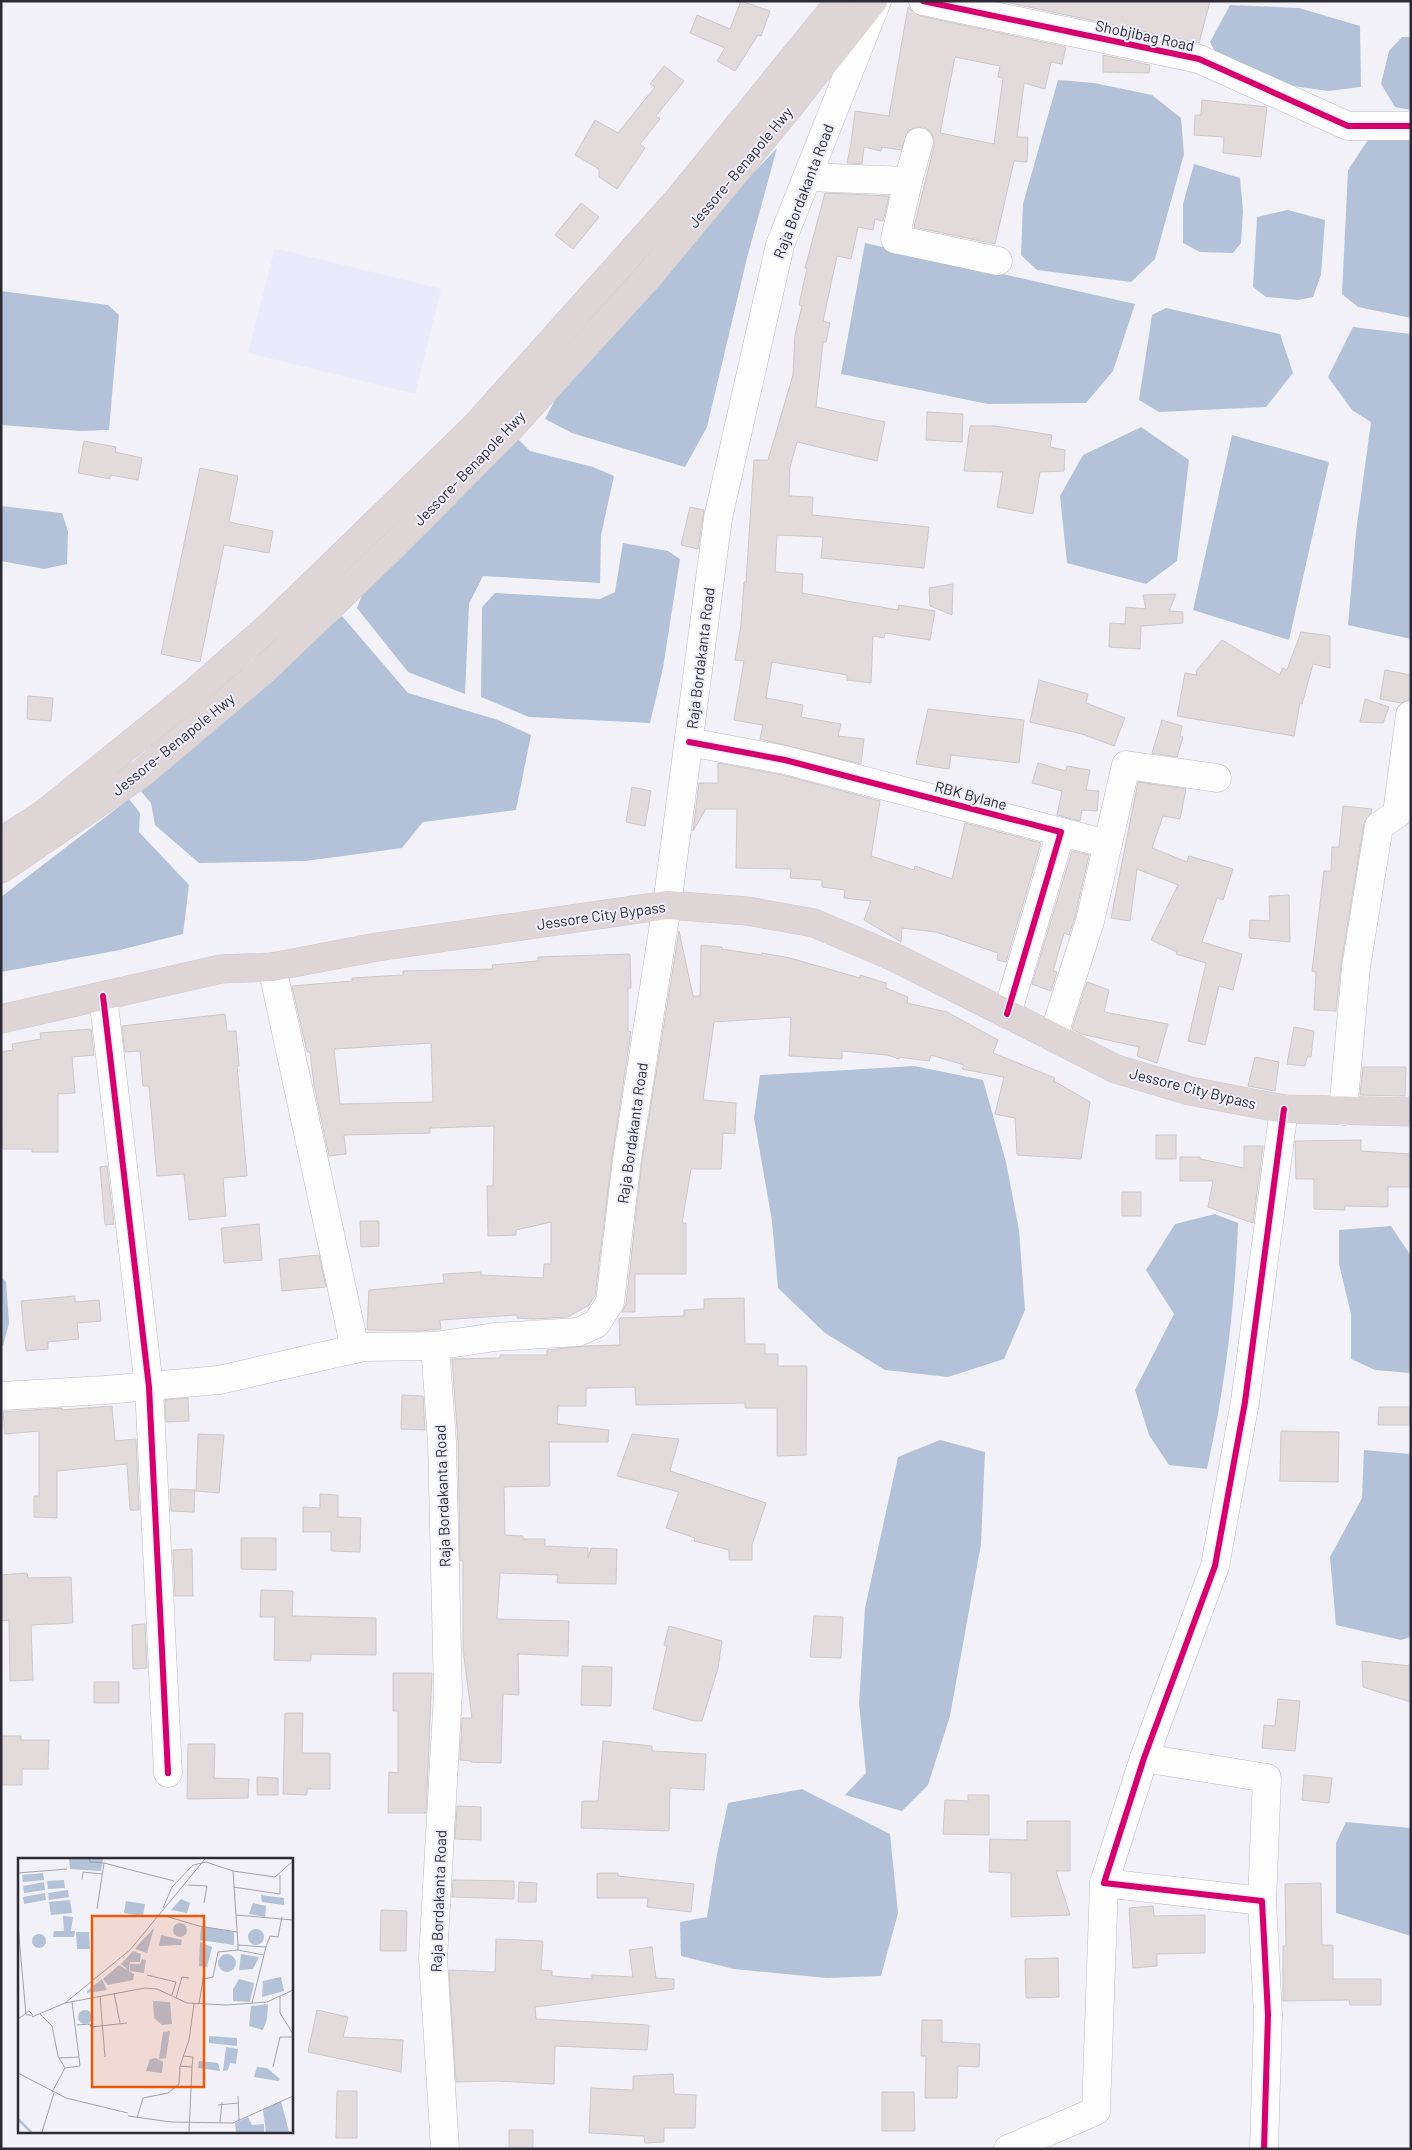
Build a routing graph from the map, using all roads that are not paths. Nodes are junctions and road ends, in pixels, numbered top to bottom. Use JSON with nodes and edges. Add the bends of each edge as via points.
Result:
{"nodes":[{"id":1,"x":840,"y":1,"type":"edge"},
{"id":2,"x":875,"y":1,"type":"edge"},
{"id":3,"x":923,"y":1,"type":"edge"},
{"id":4,"x":1411,"y":126,"type":"edge"},
{"id":5,"x":919,"y":142,"type":"dead end"},
{"id":6,"x":807,"y":177,"type":"junction"},
{"id":7,"x":908,"y":181,"type":"junction"},
{"id":8,"x":998,"y":261,"type":"dead end"},
{"id":9,"x":1408,"y":728,"type":"edge"},
{"id":10,"x":689,"y":742,"type":"junction"},
{"id":11,"x":1217,"y":778,"type":"dead end"},
{"id":12,"x":1411,"y":794,"type":"edge"},
{"id":13,"x":1061,"y":832,"type":"junction"},
{"id":14,"x":1,"y":842,"type":"edge"},
{"id":15,"x":1108,"y":844,"type":"junction"},
{"id":16,"x":1,"y":869,"type":"edge"},
{"id":17,"x":667,"y":905,"type":"junction"},
{"id":18,"x":272,"y":967,"type":"junction"},
{"id":19,"x":103,"y":996,"type":"junction"},
{"id":20,"x":1007,"y":1014,"type":"junction"},
{"id":21,"x":1,"y":1019,"type":"edge"},
{"id":22,"x":1053,"y":1037,"type":"junction"},
{"id":23,"x":1284,"y":1110,"type":"junction"},
{"id":24,"x":1343,"y":1111,"type":"junction"},
{"id":25,"x":1411,"y":1112,"type":"edge"},
{"id":26,"x":435,"y":1346,"type":"junction"},
{"id":27,"x":355,"y":1349,"type":"junction"},
{"id":28,"x":149,"y":1386,"type":"junction"},
{"id":29,"x":1,"y":1396,"type":"edge"},
{"id":30,"x":1144,"y":1758,"type":"junction"},
{"id":31,"x":168,"y":1773,"type":"dead end"},
{"id":32,"x":1104,"y":1883,"type":"junction"},
{"id":33,"x":1262,"y":1901,"type":"junction"},
{"id":34,"x":445,"y":2149,"type":"edge"},
{"id":35,"x":1008,"y":2149,"type":"edge"},
{"id":36,"x":1264,"y":2149,"type":"edge"}],
"edges":[{"from":1,"to":14,"type":"highway","name":"Jessore- Benapole Hwy","via":[[678,200],[474,427],[275,621],[190,696],[45,813]]},
{"from":2,"to":6,"type":"street","name":"Raja Bordakanta Road"},
{"from":2,"to":16,"type":"highway","name":"Jessore- Benapole Hwy","via":[[648,278],[510,428],[394,545],[264,670],[142,773]]},
{"from":3,"to":4,"type":"street","name":"Shobjibag Road","via":[[1199,59],[1348,126]]},
{"from":5,"to":7,"type":"street"},
{"from":6,"to":7,"type":"street"},
{"from":6,"to":10,"type":"street","name":"Raja Bordakanta Road","via":[[780,245],[718,518]]},
{"from":7,"to":8,"type":"street","via":[[895,239]]},
{"from":9,"to":12,"type":"street","via":[[1400,794]]},
{"from":9,"to":24,"type":"street","via":[[1397,814],[1379,826],[1356,967]]},
{"from":10,"to":13,"type":"street","name":"RBK Bylane","via":[[785,760]]},
{"from":10,"to":17,"type":"street","name":"Raja Bordakanta Road"},
{"from":11,"to":15,"type":"street","via":[[1126,765]]},
{"from":13,"to":15,"type":"street","name":"RBK Bylane"},
{"from":13,"to":20,"type":"street"},
{"from":15,"to":22,"type":"street","via":[[1090,921]]},
{"from":17,"to":18,"type":"highway","name":"Jessore City Bypass","via":[[377,947]]},
{"from":17,"to":20,"type":"highway","name":"Jessore City Bypass","via":[[747,911],[814,923],[896,958]]},
{"from":17,"to":26,"type":"street","name":"Raja Bordakanta Road","via":[[627,1158],[610,1302],[596,1324],[578,1332],[495,1337]]},
{"from":18,"to":19,"type":"highway","name":"Jessore City Bypass","via":[[221,969]]},
{"from":18,"to":27,"type":"street"},
{"from":19,"to":21,"type":"highway","name":"Jessore City Bypass"},
{"from":19,"to":28,"type":"street"},
{"from":20,"to":22,"type":"highway","name":"Jessore City Bypass"},
{"from":22,"to":23,"type":"highway","name":"Jessore City Bypass","via":[[1116,1069],[1190,1091]]},
{"from":23,"to":24,"type":"highway","name":"Jessore City Bypass"},
{"from":23,"to":30,"type":"street","via":[[1245,1402],[1215,1566]]},
{"from":24,"to":25,"type":"highway","name":"Jessore City Bypass"},
{"from":26,"to":27,"type":"street"},
{"from":26,"to":34,"type":"street","name":"Raja Bordakanta Road","via":[[442,1442],[448,1693],[433,1958]]},
{"from":27,"to":28,"type":"street","via":[[219,1380]]},
{"from":28,"to":29,"type":"street"},
{"from":28,"to":31,"type":"street"},
{"from":30,"to":32,"type":"street"},
{"from":30,"to":33,"type":"street","via":[[1267,1778]]},
{"from":32,"to":33,"type":"street"},
{"from":32,"to":35,"type":"street","via":[[1096,2111]]},
{"from":33,"to":36,"type":"street","via":[[1268,2015]]}]}
